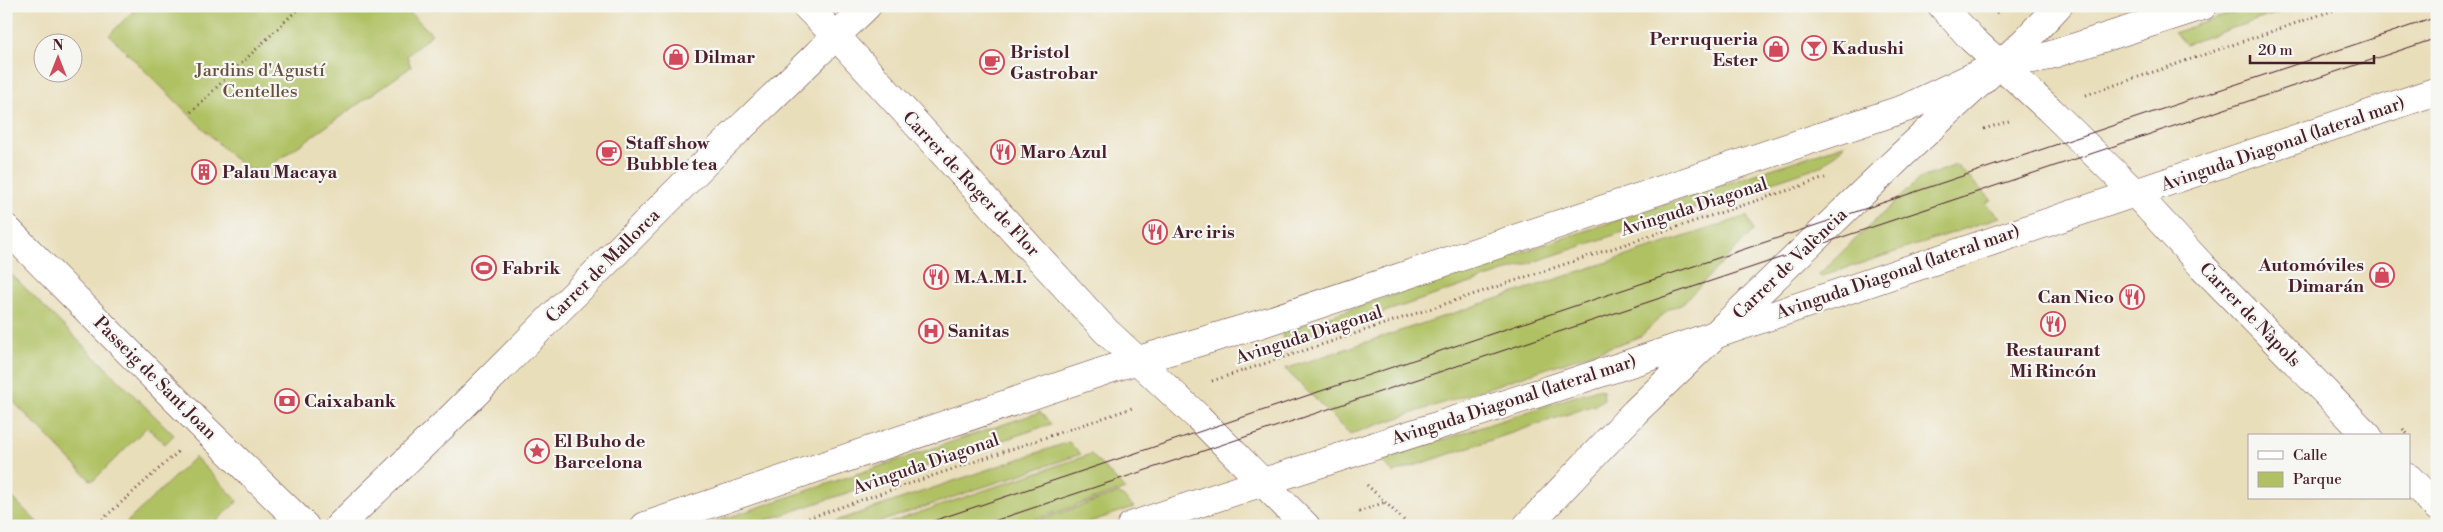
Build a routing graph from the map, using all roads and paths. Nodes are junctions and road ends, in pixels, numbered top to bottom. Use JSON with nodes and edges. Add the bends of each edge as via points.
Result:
{"nodes":[{"id":1,"x":301,"y":6,"type":"edge"},
{"id":2,"x":806,"y":6,"type":"edge"},
{"id":3,"x":868,"y":6,"type":"edge"},
{"id":4,"x":1942,"y":6,"type":"edge"},
{"id":5,"x":2058,"y":6,"type":"edge"},
{"id":6,"x":2203,"y":6,"type":"edge"},
{"id":7,"x":2346,"y":6,"type":"edge"},
{"id":8,"x":837,"y":37,"type":"junction"},
{"id":9,"x":2000,"y":64,"type":"junction"},
{"id":10,"x":2114,"y":86,"type":"dead end"},
{"id":11,"x":2437,"y":91,"type":"edge"},
{"id":12,"x":191,"y":112,"type":"dead end"},
{"id":13,"x":1828,"y":177,"type":"dead end"},
{"id":14,"x":2135,"y":194,"type":"junction"},
{"id":15,"x":6,"y":228,"type":"edge"},
{"id":16,"x":1721,"y":332,"type":"junction"},
{"id":17,"x":1137,"y":360,"type":"junction"},
{"id":18,"x":1173,"y":394,"type":"junction"},
{"id":19,"x":2366,"y":434,"type":"edge"},
{"id":20,"x":185,"y":446,"type":"dead end"},
{"id":21,"x":2410,"y":479,"type":"edge"},
{"id":22,"x":1263,"y":482,"type":"junction"},
{"id":23,"x":1367,"y":484,"type":"dead end"},
{"id":24,"x":1385,"y":502,"type":"junction"},
{"id":25,"x":2437,"y":507,"type":"edge"},
{"id":26,"x":1359,"y":512,"type":"dead end"},
{"id":27,"x":95,"y":526,"type":"edge"},
{"id":28,"x":305,"y":526,"type":"edge"},
{"id":29,"x":339,"y":526,"type":"edge"},
{"id":30,"x":645,"y":526,"type":"edge"},
{"id":31,"x":784,"y":526,"type":"edge"},
{"id":32,"x":1131,"y":526,"type":"edge"},
{"id":33,"x":1306,"y":526,"type":"edge"},
{"id":34,"x":1410,"y":526,"type":"edge"},
{"id":35,"x":1527,"y":526,"type":"edge"}],
"edges":[{"from":1,"to":12,"type":"path"},
{"from":2,"to":8,"type":"street","name":"Carrer de Roger de Flor"},
{"from":3,"to":8,"type":"street","name":"Carrer de Mallorca"},
{"from":4,"to":9,"type":"street"},
{"from":5,"to":9,"type":"street","name":"Carrer de València"},
{"from":6,"to":9,"type":"street","via":[[2041,58]]},
{"from":7,"to":10,"type":"path"},
{"from":8,"to":17,"type":"street","name":"Carrer de Roger de Flor","via":[[1106,331]]},
{"from":8,"to":29,"type":"street","name":"Carrer de Mallorca","via":[[723,145]]},
{"from":9,"to":14,"type":"street","name":"Carrer de Nàpols"},
{"from":9,"to":16,"type":"street","name":"Carrer de València"},
{"from":9,"to":17,"type":"street","via":[[1906,108],[1260,324]]},
{"from":11,"to":14,"type":"street","name":"Avinguda Diagonal (lateral mar)"},
{"from":13,"to":18,"type":"path","name":"Avinguda Diagonal"},
{"from":14,"to":16,"type":"street","name":"Avinguda Diagonal (lateral mar)"},
{"from":14,"to":19,"type":"street","name":"Carrer de Nàpols"},
{"from":15,"to":28,"type":"street","name":"Passeig de Sant Joan"},
{"from":16,"to":22,"type":"street","name":"Avinguda Diagonal (lateral mar)"},
{"from":16,"to":35,"type":"street","name":"Carrer de València","via":[[1635,412]]},
{"from":17,"to":18,"type":"street","name":"Carrer de Roger de Flor"},
{"from":17,"to":30,"type":"street"},
{"from":18,"to":22,"type":"street","name":"Carrer de Roger de Flor"},
{"from":18,"to":31,"type":"path","name":"Avinguda Diagonal"},
{"from":20,"to":27,"type":"path"},
{"from":21,"to":25,"type":"street"},
{"from":22,"to":32,"type":"street","name":"Avinguda Diagonal (lateral mar)"},
{"from":22,"to":33,"type":"street"},
{"from":23,"to":24,"type":"path"},
{"from":24,"to":26,"type":"path"},
{"from":24,"to":34,"type":"path"}]}
